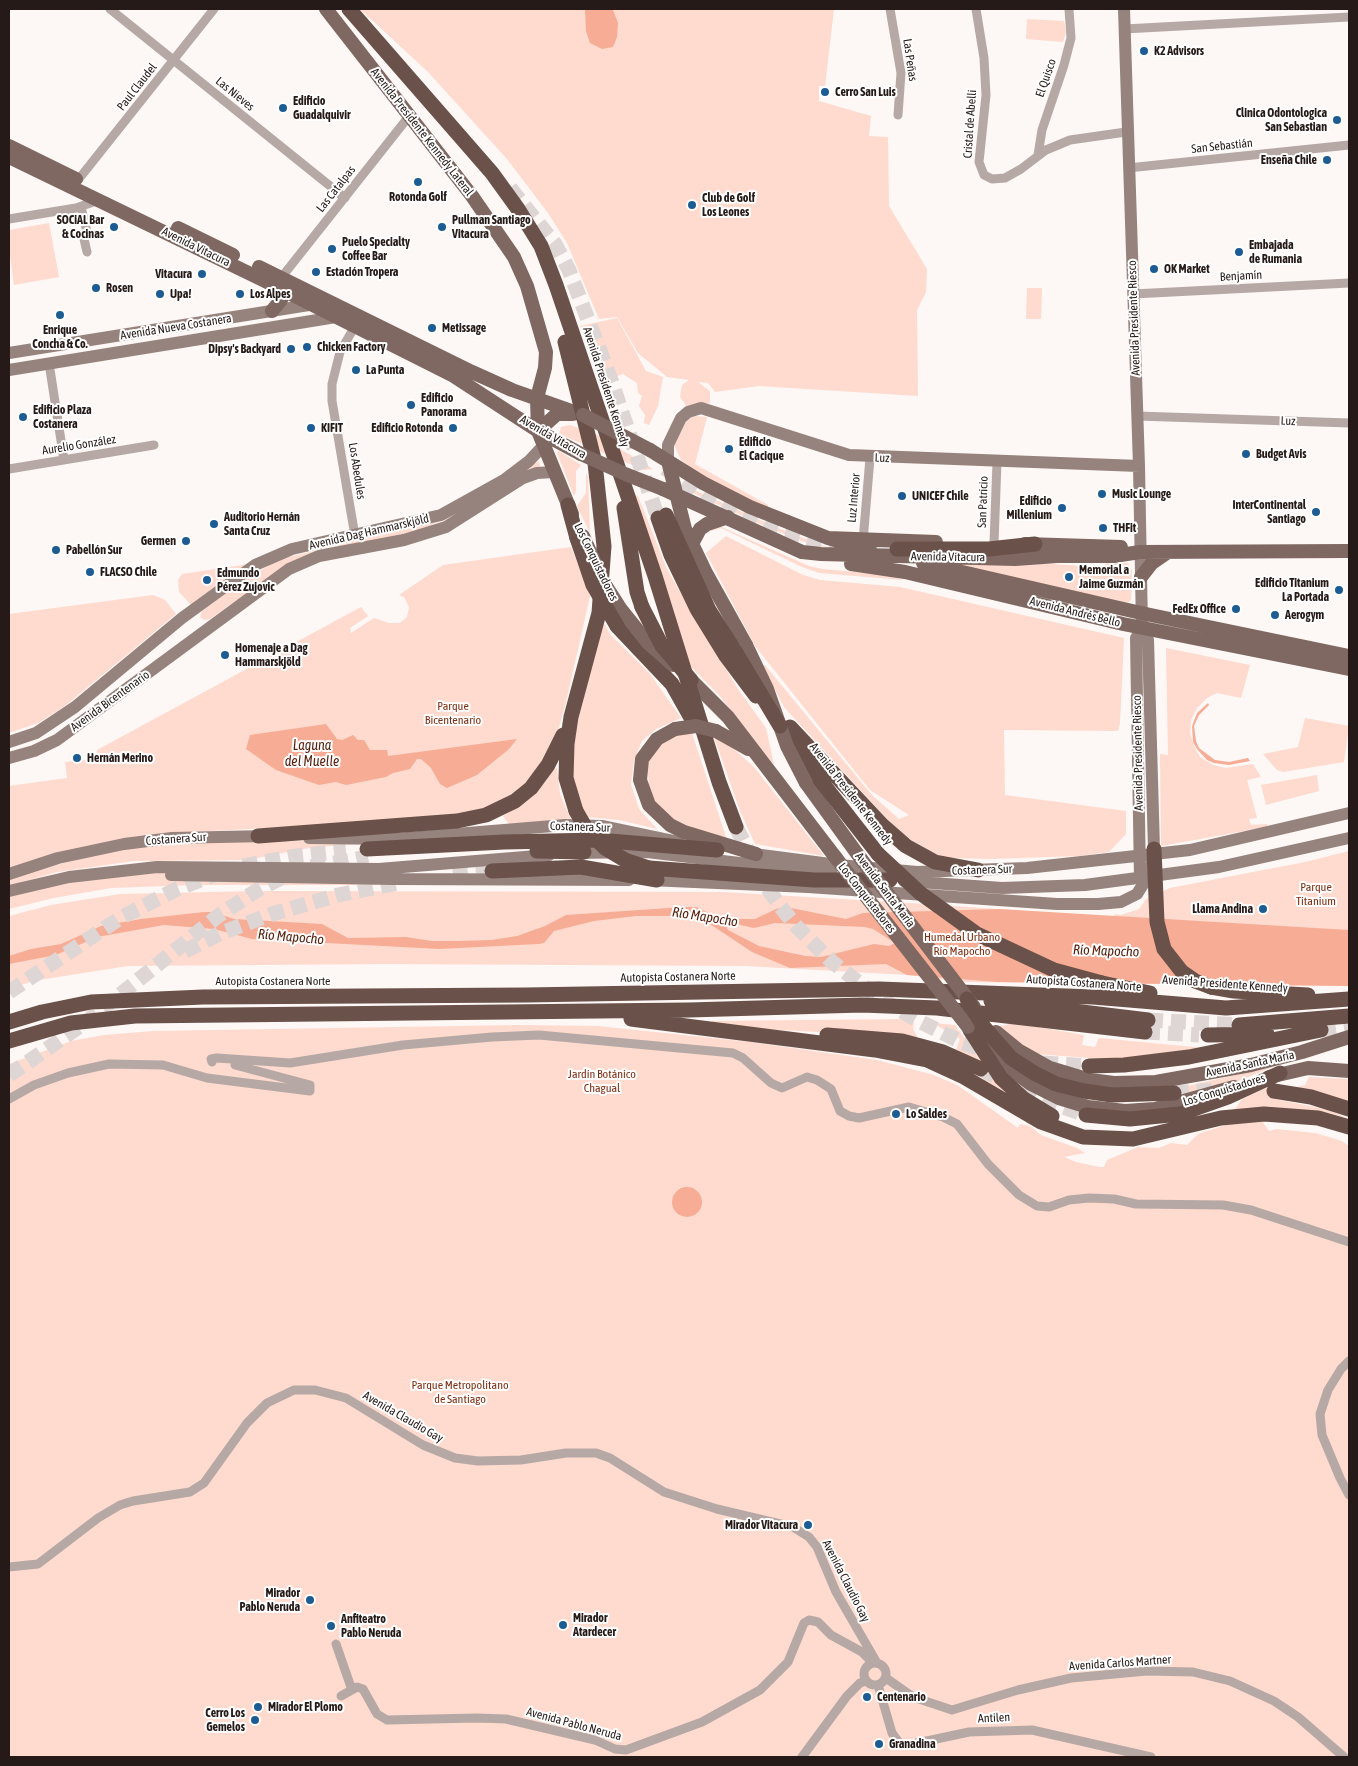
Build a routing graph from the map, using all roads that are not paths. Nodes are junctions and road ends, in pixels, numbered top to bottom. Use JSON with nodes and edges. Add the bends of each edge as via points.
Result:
{"nodes":[{"id":1,"x":110,"y":9,"type":"edge"},
{"id":2,"x":214,"y":9,"type":"edge"},
{"id":3,"x":326,"y":9,"type":"edge"},
{"id":4,"x":349,"y":9,"type":"edge"},
{"id":5,"x":890,"y":9,"type":"edge"},
{"id":6,"x":976,"y":9,"type":"edge"},
{"id":7,"x":1069,"y":9,"type":"edge"},
{"id":8,"x":1124,"y":9,"type":"edge"},
{"id":9,"x":1349,"y":17,"type":"edge"},
{"id":10,"x":1124,"y":29,"type":"junction"},
{"id":11,"x":174,"y":60,"type":"junction"},
{"id":12,"x":410,"y":115,"type":"junction"},
{"id":13,"x":898,"y":115,"type":"dead end"},
{"id":14,"x":1126,"y":132,"type":"junction"},
{"id":15,"x":1349,"y":145,"type":"edge"},
{"id":16,"x":9,"y":146,"type":"edge"},
{"id":17,"x":1038,"y":155,"type":"junction"},
{"id":18,"x":9,"y":157,"type":"edge"},
{"id":19,"x":1128,"y":168,"type":"junction"},
{"id":20,"x":492,"y":173,"type":"junction"},
{"id":21,"x":78,"y":180,"type":"junction"},
{"id":22,"x":345,"y":198,"type":"junction"},
{"id":23,"x":99,"y":200,"type":"junction"},
{"id":24,"x":81,"y":207,"type":"junction"},
{"id":25,"x":9,"y":219,"type":"edge"},
{"id":26,"x":87,"y":252,"type":"dead end"},
{"id":27,"x":278,"y":282,"type":"junction"},
{"id":28,"x":1349,"y":283,"type":"edge"},
{"id":29,"x":1133,"y":294,"type":"junction"},
{"id":30,"x":312,"y":304,"type":"junction"},
{"id":31,"x":272,"y":311,"type":"junction"},
{"id":32,"x":339,"y":313,"type":"junction"},
{"id":33,"x":354,"y":326,"type":"junction"},
{"id":34,"x":150,"y":331,"type":"junction"},
{"id":35,"x":158,"y":345,"type":"junction"},
{"id":36,"x":9,"y":353,"type":"edge"},
{"id":37,"x":49,"y":363,"type":"junction"},
{"id":38,"x":9,"y":370,"type":"edge"},
{"id":39,"x":543,"y":376,"type":"junction"},
{"id":40,"x":512,"y":390,"type":"junction"},
{"id":41,"x":537,"y":398,"type":"junction"},
{"id":42,"x":575,"y":412,"type":"junction"},
{"id":43,"x":1137,"y":416,"type":"junction"},
{"id":44,"x":1349,"y":424,"type":"edge"},
{"id":45,"x":538,"y":431,"type":"junction"},
{"id":46,"x":154,"y":445,"type":"dead end"},
{"id":47,"x":543,"y":446,"type":"junction"},
{"id":48,"x":612,"y":453,"type":"junction"},
{"id":49,"x":870,"y":458,"type":"junction"},
{"id":50,"x":64,"y":460,"type":"junction"},
{"id":51,"x":668,"y":461,"type":"junction"},
{"id":52,"x":997,"y":462,"type":"junction"},
{"id":53,"x":1139,"y":466,"type":"junction"},
{"id":54,"x":9,"y":469,"type":"edge"},
{"id":55,"x":554,"y":472,"type":"junction"},
{"id":56,"x":669,"y":491,"type":"junction"},
{"id":57,"x":568,"y":505,"type":"joint"},
{"id":58,"x":728,"y":518,"type":"junction"},
{"id":59,"x":355,"y":536,"type":"junction"},
{"id":60,"x":580,"y":537,"type":"junction"},
{"id":61,"x":828,"y":538,"type":"junction"},
{"id":62,"x":863,"y":541,"type":"junction"},
{"id":63,"x":994,"y":543,"type":"junction"},
{"id":64,"x":692,"y":544,"type":"junction"},
{"id":65,"x":1035,"y":544,"type":"junction"},
{"id":66,"x":1349,"y":551,"type":"edge"},
{"id":67,"x":802,"y":552,"type":"junction"},
{"id":68,"x":895,"y":552,"type":"junction"},
{"id":69,"x":1140,"y":552,"type":"junction"},
{"id":70,"x":1168,"y":552,"type":"junction"},
{"id":71,"x":1141,"y":577,"type":"junction"},
{"id":72,"x":190,"y":612,"type":"joint"},
{"id":73,"x":1141,"y":613,"type":"junction"},
{"id":74,"x":1142,"y":628,"type":"junction"},
{"id":75,"x":205,"y":632,"type":"joint"},
{"id":76,"x":740,"y":648,"type":"junction"},
{"id":77,"x":1349,"y":656,"type":"edge"},
{"id":78,"x":1349,"y":669,"type":"edge"},
{"id":79,"x":740,"y":675,"type":"junction"},
{"id":80,"x":691,"y":680,"type":"junction"},
{"id":81,"x":571,"y":718,"type":"junction"},
{"id":82,"x":780,"y":726,"type":"joint"},
{"id":83,"x":9,"y":742,"type":"edge"},
{"id":84,"x":9,"y":758,"type":"edge"},
{"id":85,"x":763,"y":763,"type":"junction"},
{"id":86,"x":719,"y":782,"type":"junction"},
{"id":87,"x":1349,"y":814,"type":"edge"},
{"id":88,"x":736,"y":827,"type":"tunnel mouth"},
{"id":89,"x":258,"y":836,"type":"junction"},
{"id":90,"x":1349,"y":838,"type":"edge"},
{"id":91,"x":1154,"y":844,"type":"junction"},
{"id":92,"x":717,"y":850,"type":"junction"},
{"id":93,"x":584,"y":852,"type":"junction"},
{"id":94,"x":756,"y":854,"type":"junction"},
{"id":95,"x":1139,"y":857,"type":"junction"},
{"id":96,"x":978,"y":870,"type":"junction"},
{"id":97,"x":492,"y":871,"type":"tunnel mouth"},
{"id":98,"x":97,"y":873,"type":"junction"},
{"id":99,"x":9,"y":874,"type":"edge"},
{"id":100,"x":653,"y":874,"type":"junction"},
{"id":101,"x":1140,"y":879,"type":"junction"},
{"id":102,"x":814,"y":880,"type":"junction"},
{"id":103,"x":890,"y":880,"type":"junction"},
{"id":104,"x":9,"y":891,"type":"edge"},
{"id":105,"x":880,"y":891,"type":"junction"},
{"id":106,"x":930,"y":990,"type":"junction"},
{"id":107,"x":1349,"y":998,"type":"edge"},
{"id":108,"x":967,"y":999,"type":"joint"},
{"id":109,"x":1294,"y":1004,"type":"junction"},
{"id":110,"x":577,"y":1012,"type":"junction"},
{"id":111,"x":1349,"y":1016,"type":"edge"},
{"id":112,"x":9,"y":1022,"type":"edge"},
{"id":113,"x":1238,"y":1025,"type":"tunnel mouth"},
{"id":114,"x":978,"y":1027,"type":"junction"},
{"id":115,"x":755,"y":1035,"type":"junction"},
{"id":116,"x":1208,"y":1035,"type":"tunnel mouth"},
{"id":117,"x":1347,"y":1039,"type":"edge"},
{"id":118,"x":9,"y":1041,"type":"edge"},
{"id":119,"x":1089,"y":1066,"type":"tunnel mouth"},
{"id":120,"x":981,"y":1069,"type":"tunnel mouth"},
{"id":121,"x":1349,"y":1071,"type":"edge"},
{"id":122,"x":1280,"y":1073,"type":"junction"},
{"id":123,"x":1274,"y":1091,"type":"dead end"},
{"id":124,"x":1174,"y":1093,"type":"tunnel mouth"},
{"id":125,"x":9,"y":1099,"type":"edge"},
{"id":126,"x":1349,"y":1109,"type":"edge"},
{"id":127,"x":1086,"y":1115,"type":"tunnel mouth"},
{"id":128,"x":1180,"y":1127,"type":"junction"},
{"id":129,"x":1349,"y":1127,"type":"edge"},
{"id":130,"x":1349,"y":1242,"type":"edge"},
{"id":131,"x":1349,"y":1361,"type":"edge"},
{"id":132,"x":1349,"y":1495,"type":"edge"},
{"id":133,"x":9,"y":1567,"type":"edge"},
{"id":134,"x":336,"y":1644,"type":"dead end"},
{"id":135,"x":875,"y":1663,"type":"junction"},
{"id":136,"x":886,"y":1678,"type":"junction"},
{"id":137,"x":866,"y":1681,"type":"junction"},
{"id":138,"x":878,"y":1685,"type":"junction"},
{"id":139,"x":352,"y":1690,"type":"junction"},
{"id":140,"x":341,"y":1696,"type":"dead end"},
{"id":141,"x":802,"y":1757,"type":"edge"},
{"id":142,"x":1151,"y":1757,"type":"edge"},
{"id":143,"x":1344,"y":1757,"type":"edge"}],
"edges":[{"from":1,"to":11,"type":"street","name":"Las Nieves"},
{"from":2,"to":11,"type":"street","name":"Paul Claudel"},
{"from":3,"to":12,"type":"main road","name":"Avenida Presidente Kennedy Lateral"},
{"from":4,"to":20,"type":"highway","name":"Avenida Presidente Kennedy"},
{"from":5,"to":13,"type":"street","name":"Las Peñas","via":[[901,72]]},
{"from":6,"to":17,"type":"street","name":"Cristal de Abelli","via":[[986,95],[978,162],[982,172],[992,179],[1005,178]]},
{"from":7,"to":17,"type":"street","name":"El Quisco","via":[[1071,38],[1042,130]]},
{"from":8,"to":10,"type":"main road","name":"Avenida Presidente Riesco"},
{"from":9,"to":10,"type":"street"},
{"from":10,"to":14,"type":"main road","name":"Avenida Presidente Riesco"},
{"from":11,"to":21,"type":"street","name":"Paul Claudel"},
{"from":11,"to":22,"type":"street","name":"Las Nieves"},
{"from":12,"to":22,"type":"street","name":"Las Catalpas"},
{"from":12,"to":39,"type":"main road","name":"Avenida Presidente Kennedy Lateral","via":[[514,257],[527,286],[545,344]]},
{"from":14,"to":17,"type":"street","name":"Cristal de Abelli","via":[[1079,137]]},
{"from":14,"to":19,"type":"main road","name":"Avenida Presidente Riesco"},
{"from":15,"to":19,"type":"street","name":"San Sebastián"},
{"from":16,"to":21,"type":"main road","name":"Avenida Vitacura"},
{"from":18,"to":23,"type":"main road","name":"Avenida Vitacura"},
{"from":19,"to":29,"type":"main road","name":"Avenida Presidente Riesco"},
{"from":20,"to":48,"type":"highway","name":"Avenida Presidente Kennedy","via":[[531,228],[549,264]]},
{"from":20,"to":81,"type":"highway","via":[[526,235],[551,299],[582,406],[599,485],[604,546],[602,597]]},
{"from":21,"to":27,"type":"main road","name":"Avenida Vitacura"},
{"from":22,"to":27,"type":"street","name":"Las Catalpas"},
{"from":23,"to":24,"type":"street"},
{"from":23,"to":27,"type":"main road","name":"Avenida Vitacura","via":[[262,279]]},
{"from":24,"to":25,"type":"street"},
{"from":24,"to":26,"type":"street","via":[[87,232],[84,239]]},
{"from":27,"to":30,"type":"main road","name":"Avenida Vitacura"},
{"from":27,"to":31,"type":"main road","via":[[281,300]]},
{"from":27,"to":32,"type":"main road","name":"Avenida Vitacura"},
{"from":28,"to":29,"type":"street","name":"Benjamín"},
{"from":29,"to":43,"type":"main road","name":"Avenida Presidente Riesco"},
{"from":30,"to":31,"type":"main road","name":"Avenida Nueva Costanera"},
{"from":30,"to":32,"type":"main road","name":"Avenida Vitacura"},
{"from":31,"to":34,"type":"main road","name":"Avenida Nueva Costanera"},
{"from":32,"to":33,"type":"main road","name":"Avenida Vitacura"},
{"from":32,"to":35,"type":"main road","name":"Avenida Nueva Costanera"},
{"from":32,"to":40,"type":"main road","name":"Avenida Vitacura"},
{"from":33,"to":45,"type":"main road","name":"Avenida Vitacura","via":[[452,374]]},
{"from":33,"to":59,"type":"street","name":"Los Abedules","via":[[340,352],[332,384],[332,402]]},
{"from":34,"to":35,"type":"main road"},
{"from":34,"to":36,"type":"main road","name":"Avenida Nueva Costanera"},
{"from":35,"to":37,"type":"main road","name":"Avenida Nueva Costanera"},
{"from":37,"to":38,"type":"main road","name":"Avenida Nueva Costanera"},
{"from":37,"to":50,"type":"street"},
{"from":39,"to":40,"type":"main road","via":[[530,386]]},
{"from":39,"to":41,"type":"main road","name":"Avenida Presidente Kennedy Lateral"},
{"from":40,"to":41,"type":"main road","name":"Avenida Vitacura"},
{"from":41,"to":42,"type":"main road","name":"Avenida Vitacura"},
{"from":41,"to":45,"type":"main road","name":"Avenida Presidente Kennedy Lateral"},
{"from":42,"to":45,"type":"main road","via":[[551,417]]},
{"from":42,"to":51,"type":"main road","name":"Avenida Vitacura","bridge":true},
{"from":43,"to":44,"type":"street","name":"Luz"},
{"from":43,"to":53,"type":"main road","name":"Avenida Presidente Riesco"},
{"from":45,"to":47,"type":"main road"},
{"from":45,"to":56,"type":"main road","name":"Avenida Vitacura","bridge":true,"via":[[581,454]]},
{"from":46,"to":50,"type":"street","name":"Aurelio González"},
{"from":47,"to":55,"type":"main road"},
{"from":47,"to":59,"type":"main road","name":"Avenida Dag Hammarskjöld","via":[[504,480],[456,509],[415,523]]},
{"from":48,"to":80,"type":"highway","bridge":true,"via":[[642,607],[662,646]]},
{"from":48,"to":86,"type":"highway","name":"Avenida Presidente Kennedy","via":[[658,585]]},
{"from":49,"to":51,"type":"main road","name":"Luz","via":[[842,454],[701,408],[681,418],[668,445]]},
{"from":49,"to":52,"type":"main road","name":"Luz"},
{"from":49,"to":62,"type":"street","name":"Luz Interior"},
{"from":50,"to":54,"type":"street","name":"Aurelio González"},
{"from":51,"to":56,"type":"main road"},
{"from":51,"to":61,"type":"main road","name":"Avenida Vitacura","via":[[702,483],[750,507]]},
{"from":52,"to":53,"type":"main road","name":"Luz"},
{"from":52,"to":63,"type":"street","name":"San Patricio"},
{"from":53,"to":69,"type":"main road","name":"Avenida Presidente Riesco"},
{"from":55,"to":57,"type":"main road"},
{"from":55,"to":75,"type":"main road","name":"Avenida Dag Hammarskjöld","via":[[528,476],[446,527],[404,540],[306,561],[270,582]]},
{"from":56,"to":58,"type":"main road","name":"Avenida Vitacura"},
{"from":56,"to":64,"type":"main road"},
{"from":57,"to":60,"type":"highway"},
{"from":58,"to":64,"type":"main road","via":[[700,528]]},
{"from":58,"to":67,"type":"main road","name":"Avenida Vitacura"},
{"from":59,"to":72,"type":"main road","name":"Avenida Dag Hammarskjöld","via":[[292,549],[265,560]]},
{"from":60,"to":80,"type":"main road","name":"Los Conquistadores","bridge":true,"via":[[629,621],[648,644]]},
{"from":60,"to":86,"type":"highway","bridge":true,"via":[[593,585],[617,626],[676,690],[699,732]]},
{"from":61,"to":62,"type":"main road","name":"Avenida Vitacura"},
{"from":61,"to":68,"type":"main road","name":"Avenida Andrés Bello"},
{"from":62,"to":63,"type":"main road","name":"Avenida Vitacura"},
{"from":63,"to":65,"type":"main road","name":"Avenida Vitacura"},
{"from":64,"to":76,"type":"main road"},
{"from":65,"to":68,"type":"highway"},
{"from":65,"to":69,"type":"main road","name":"Avenida Vitacura","via":[[1124,548]]},
{"from":66,"to":70,"type":"main road","name":"Avenida Vitacura"},
{"from":67,"to":68,"type":"main road","name":"Avenida Vitacura"},
{"from":67,"to":74,"type":"main road","name":"Avenida Andrés Bello","via":[[835,562],[905,572]]},
{"from":68,"to":69,"type":"main road","name":"Avenida Vitacura","via":[[1015,559],[1114,556]]},
{"from":68,"to":73,"type":"main road","name":"Avenida Andrés Bello"},
{"from":69,"to":70,"type":"main road","name":"Avenida Vitacura"},
{"from":69,"to":71,"type":"main road","name":"Avenida Presidente Riesco"},
{"from":70,"to":71,"type":"main road","via":[[1152,563]]},
{"from":71,"to":73,"type":"main road","name":"Avenida Presidente Riesco"},
{"from":72,"to":83,"type":"main road","name":"Avenida Bicentenario","via":[[75,707],[36,733]]},
{"from":73,"to":74,"type":"main road","name":"Avenida Presidente Riesco"},
{"from":73,"to":77,"type":"main road","name":"Avenida Andrés Bello"},
{"from":74,"to":78,"type":"main road","name":"Avenida Andrés Bello"},
{"from":74,"to":91,"type":"main road","name":"Avenida Presidente Riesco","via":[[1148,640]]},
{"from":74,"to":95,"type":"main road","name":"Avenida Presidente Riesco","via":[[1136,638]]},
{"from":75,"to":84,"type":"main road","name":"Avenida Bicentenario","via":[[57,740]]},
{"from":76,"to":79,"type":"highway","name":"Avenida Presidente Kennedy","via":[[710,610],[662,517],[671,555],[697,609]]},
{"from":76,"to":82,"type":"highway","bridge":true},
{"from":79,"to":96,"type":"highway","via":[[900,842],[929,860]]},
{"from":79,"to":109,"type":"highway","name":"Avenida Presidente Kennedy","bridge":true,"via":[[878,854],[932,903],[977,934],[1041,964],[1102,983],[1176,997]]},
{"from":80,"to":85,"type":"main road","name":"Los Conquistadores","via":[[714,702]]},
{"from":81,"to":89,"type":"highway","via":[[554,755],[537,781],[515,801],[496,811],[456,820]]},
{"from":81,"to":100,"type":"highway","bridge":true,"via":[[565,768],[568,791],[576,811],[587,830],[605,848]]},
{"from":82,"to":108,"type":"main road","name":"Avenida Santa María","bridge":true,"via":[[806,783]]},
{"from":85,"to":94,"type":"main road","bridge":true,"via":[[744,746],[716,731],[696,726],[675,729],[657,739],[642,759],[640,780],[649,805],[670,824],[684,832]]},
{"from":85,"to":114,"type":"main road","name":"Los Conquistadores","bridge":true,"via":[[836,858]]},
{"from":86,"to":88,"type":"highway","name":"Avenida Presidente Kennedy"},
{"from":87,"to":95,"type":"main road","name":"Costanera Sur","via":[[1196,848]]},
{"from":89,"to":92,"type":"main road","name":"Costanera Sur","via":[[395,839],[544,826],[603,826]]},
{"from":89,"to":99,"type":"main road","name":"Costanera Sur","via":[[172,838],[124,844],[58,858]]},
{"from":90,"to":101,"type":"main road","name":"Costanera Sur","via":[[1248,862]]},
{"from":91,"to":105,"type":"main road","name":"Costanera Sur","bridge":true,"via":[[1149,874],[1140,890],[1121,902],[1098,904]]},
{"from":91,"to":107,"type":"highway","bridge":true,"via":[[1157,922],[1164,949],[1182,972],[1211,987],[1234,991]]},
{"from":92,"to":93,"type":"highway","via":[[598,840],[504,842],[368,853]]},
{"from":92,"to":94,"type":"main road","name":"Costanera Sur"},
{"from":93,"to":98,"type":"main road","name":"Costanera Sur","via":[[379,869],[157,867]]},
{"from":93,"to":103,"type":"main road","name":"Costanera Sur","via":[[670,854]]},
{"from":94,"to":96,"type":"main road","name":"Costanera Sur","via":[[916,872]]},
{"from":95,"to":96,"type":"main road","name":"Costanera Sur"},
{"from":95,"to":101,"type":"main road","name":"Avenida Presidente Riesco"},
{"from":97,"to":100,"type":"highway","via":[[581,867]]},
{"from":98,"to":100,"type":"main road","name":"Costanera Sur","via":[[413,880]]},
{"from":98,"to":104,"type":"main road","name":"Costanera Sur"},
{"from":100,"to":102,"type":"highway","via":[[678,872]]},
{"from":100,"to":105,"type":"main road","name":"Costanera Sur"},
{"from":101,"to":103,"type":"main road","name":"Costanera Sur","via":[[1011,888]]},
{"from":102,"to":103,"type":"highway"},
{"from":102,"to":105,"type":"highway"},
{"from":106,"to":109,"type":"highway","name":"Autopista Costanera Norte","via":[[1093,997],[1210,1008]]},
{"from":106,"to":110,"type":"highway","via":[[1146,1026],[1086,1027],[945,1009],[880,1005]]},
{"from":106,"to":112,"type":"highway","name":"Autopista Costanera Norte","via":[[130,998],[76,1004]]},
{"from":107,"to":109,"type":"highway","name":"Autopista Costanera Norte"},
{"from":108,"to":114,"type":"highway","bridge":true},
{"from":110,"to":115,"type":"highway"},
{"from":110,"to":118,"type":"highway","via":[[135,1016],[71,1023]]},
{"from":111,"to":113,"type":"highway"},
{"from":114,"to":117,"type":"main road","name":"Avenida Santa María","via":[[1039,1063],[1079,1078],[1114,1083],[1156,1082],[1237,1067]]},
{"from":114,"to":122,"type":"main road","name":"Los Conquistadores","via":[[1004,1066],[1059,1098],[1095,1108],[1125,1111],[1166,1107]]},
{"from":114,"to":124,"type":"highway","via":[[1011,1058],[1056,1084],[1112,1094]]},
{"from":114,"to":128,"type":"highway","via":[[996,1072],[1031,1104],[1055,1118],[1084,1128],[1115,1132]]},
{"from":115,"to":120,"type":"highway","via":[[894,1039],[943,1052]]},
{"from":115,"to":128,"type":"highway","via":[[927,1060],[964,1077],[1042,1122],[1082,1136],[1133,1139]]},
{"from":116,"to":119,"type":"highway","via":[[1321,1030],[1189,1057]]},
{"from":121,"to":122,"type":"main road","name":"Los Conquistadores","via":[[1317,1068]]},
{"from":122,"to":127,"type":"highway","via":[[1228,1097],[1175,1115],[1130,1119]]},
{"from":123,"to":126,"type":"highway","via":[[1311,1097]]},
{"from":125,"to":130,"type":"street","via":[[34,1085],[68,1073],[109,1064],[163,1066],[207,1078],[310,1091],[310,1085],[212,1062],[211,1059],[290,1063],[403,1045],[539,1035],[733,1053],[782,1088],[807,1077],[817,1080],[831,1089],[840,1111],[859,1118],[909,1107],[957,1124],[988,1164],[1019,1195],[1038,1206],[1049,1207],[1089,1198],[1136,1204],[1223,1205],[1251,1210]]},
{"from":128,"to":129,"type":"highway","via":[[1227,1117],[1281,1114],[1323,1119]]},
{"from":131,"to":132,"type":"street","via":[[1328,1390],[1320,1414],[1322,1434]]},
{"from":133,"to":135,"type":"street","name":"Avenida Claudio Gay","via":[[38,1564],[98,1518],[120,1506],[190,1492],[204,1483],[246,1422],[267,1403],[294,1390],[315,1390],[346,1398],[423,1445],[455,1458],[521,1460],[566,1453],[596,1454],[610,1458],[664,1492],[717,1509],[793,1527],[809,1537],[817,1547],[836,1592]]},
{"from":134,"to":139,"type":"street"},
{"from":135,"to":136,"type":"street","via":[[885,1669]]},
{"from":135,"to":137,"type":"street","via":[[864,1670]]},
{"from":135,"to":139,"type":"street","name":"Avenida Pablo Neruda","via":[[815,1621],[808,1620],[788,1662],[760,1690],[702,1722],[626,1750],[506,1719],[387,1720],[377,1714],[363,1689],[357,1687]]},
{"from":136,"to":138,"type":"street"},
{"from":136,"to":143,"type":"street","name":"Avenida Carlos Martner","via":[[913,1697],[952,1710],[1071,1678],[1147,1671],[1193,1672],[1230,1681],[1274,1701]]},
{"from":137,"to":138,"type":"street"},
{"from":137,"to":141,"type":"street","via":[[847,1696]]},
{"from":138,"to":142,"type":"street","name":"Antilen","via":[[892,1733],[900,1744],[969,1732],[1032,1730]]},
{"from":139,"to":140,"type":"street"}]}
